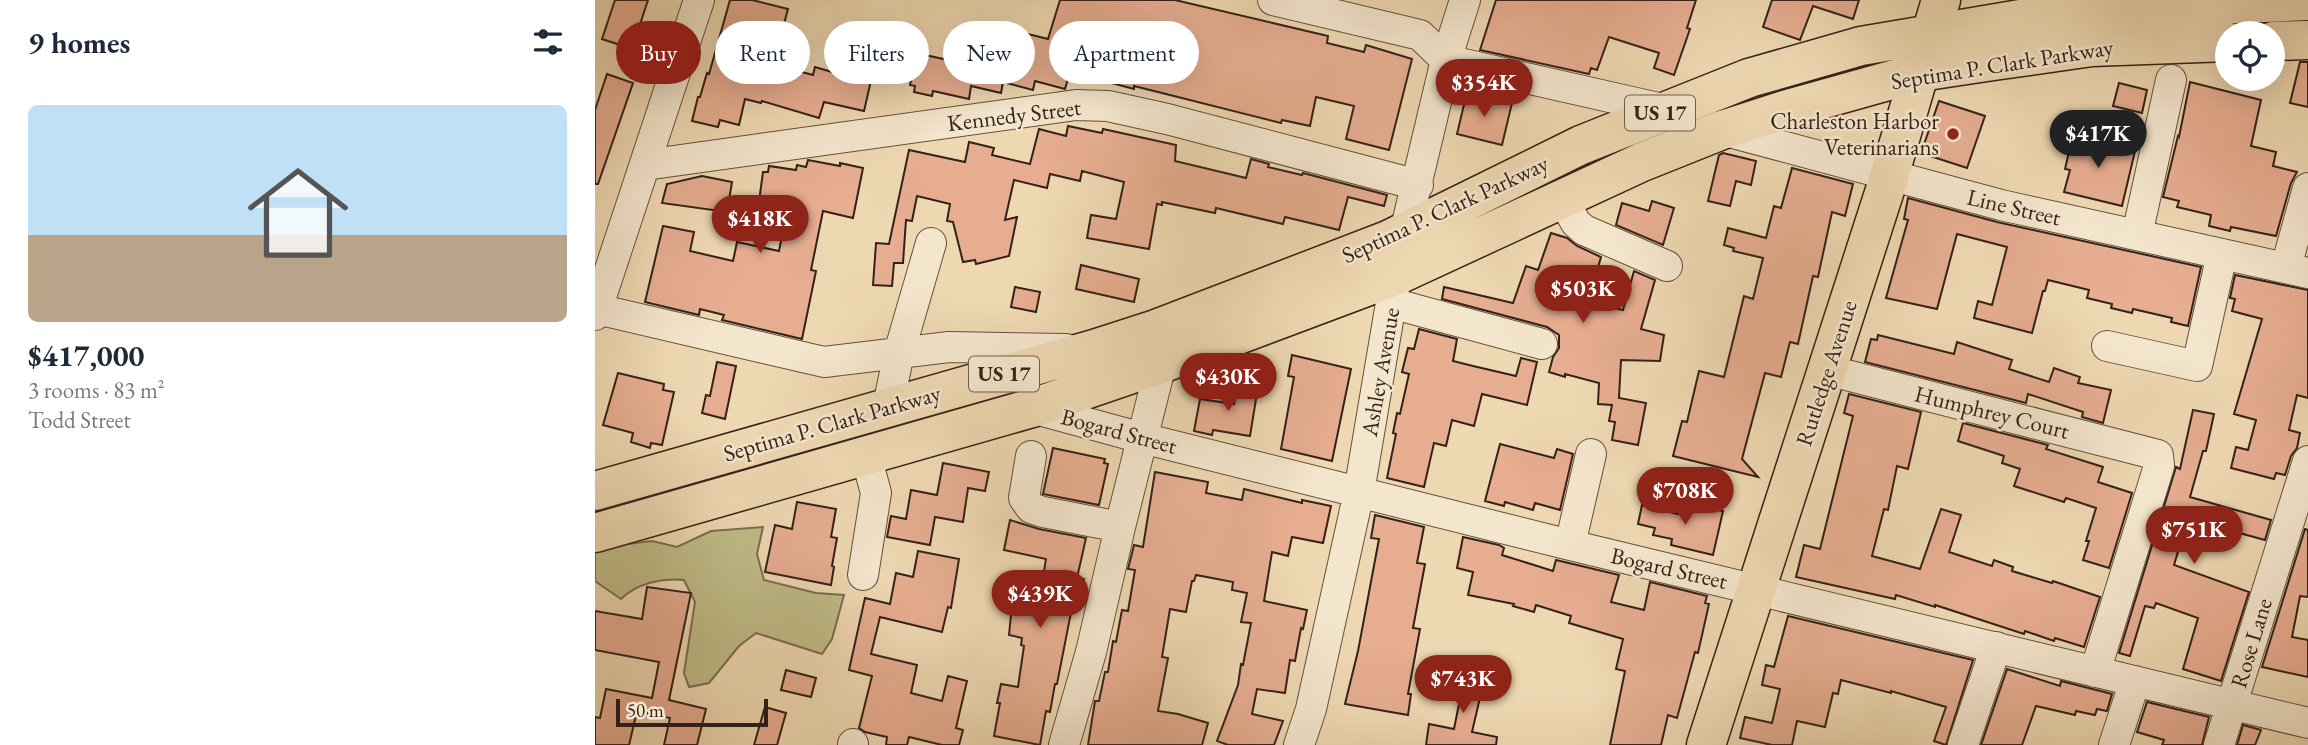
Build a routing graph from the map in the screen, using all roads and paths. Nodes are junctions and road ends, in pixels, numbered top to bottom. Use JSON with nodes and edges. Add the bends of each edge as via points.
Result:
{"nodes":[{"id":1,"x":699,"y":0,"type":"edge"},
{"id":2,"x":1273,"y":0,"type":"edge"},
{"id":3,"x":1465,"y":0,"type":"edge"},
{"id":4,"x":2308,"y":1,"type":"edge"},
{"id":5,"x":1936,"y":17,"type":"edge"},
{"id":6,"x":2308,"y":40,"type":"edge"},
{"id":7,"x":2285,"y":41,"type":"edge"},
{"id":8,"x":2215,"y":42,"type":"edge"},
{"id":9,"x":1446,"y":60,"type":"junction"},
{"id":10,"x":1920,"y":72,"type":"junction"},
{"id":11,"x":2171,"y":80,"type":"dead end"},
{"id":12,"x":1667,"y":110,"type":"junction"},
{"id":13,"x":1722,"y":130,"type":"junction"},
{"id":14,"x":645,"y":165,"type":"junction"},
{"id":15,"x":1889,"y":176,"type":"junction"},
{"id":16,"x":1418,"y":185,"type":"junction"},
{"id":17,"x":2308,"y":188,"type":"edge"},
{"id":18,"x":1562,"y":198,"type":"junction"},
{"id":19,"x":1405,"y":232,"type":"junction"},
{"id":20,"x":2137,"y":235,"type":"junction"},
{"id":21,"x":931,"y":243,"type":"dead end"},
{"id":22,"x":2222,"y":254,"type":"junction"},
{"id":23,"x":1667,"y":266,"type":"dead end"},
{"id":24,"x":2297,"y":270,"type":"edge"},
{"id":25,"x":1394,"y":289,"type":"junction"},
{"id":26,"x":596,"y":312,"type":"edge"},
{"id":27,"x":1542,"y":344,"type":"dead end"},
{"id":28,"x":2107,"y":346,"type":"dead end"},
{"id":29,"x":1094,"y":349,"type":"junction"},
{"id":30,"x":899,"y":353,"type":"junction"},
{"id":31,"x":1161,"y":364,"type":"junction"},
{"id":32,"x":1827,"y":370,"type":"junction"},
{"id":33,"x":888,"y":406,"type":"junction"},
{"id":34,"x":1032,"y":408,"type":"junction"},
{"id":35,"x":1142,"y":438,"type":"junction"},
{"id":36,"x":1591,"y":454,"type":"dead end"},
{"id":37,"x":866,"y":456,"type":"junction"},
{"id":38,"x":1031,"y":456,"type":"dead end"},
{"id":39,"x":2308,"y":461,"type":"edge"},
{"id":40,"x":595,"y":491,"type":"edge"},
{"id":41,"x":1359,"y":492,"type":"junction"},
{"id":42,"x":1120,"y":527,"type":"junction"},
{"id":43,"x":595,"y":533,"type":"edge"},
{"id":44,"x":1570,"y":545,"type":"junction"},
{"id":45,"x":863,"y":575,"type":"dead end"},
{"id":46,"x":1758,"y":589,"type":"junction"},
{"id":47,"x":1996,"y":647,"type":"junction"},
{"id":48,"x":2095,"y":672,"type":"junction"},
{"id":49,"x":2135,"y":681,"type":"junction"},
{"id":50,"x":2232,"y":705,"type":"junction"},
{"id":51,"x":2308,"y":723,"type":"edge"},
{"id":52,"x":1064,"y":745,"type":"edge"},
{"id":53,"x":1299,"y":745,"type":"edge"},
{"id":54,"x":1706,"y":745,"type":"edge"},
{"id":55,"x":1963,"y":745,"type":"edge"},
{"id":56,"x":2114,"y":745,"type":"edge"},
{"id":57,"x":2219,"y":745,"type":"edge"}],
"edges":[{"from":1,"to":14,"type":"street"},
{"from":2,"to":9,"type":"street","via":[[1420,34]]},
{"from":3,"to":9,"type":"street","name":"Ashley Avenue"},
{"from":4,"to":5,"type":"main road","name":"Septima P. Clark Parkway","number":"US 17","via":[[2026,18]]},
{"from":5,"to":10,"type":"main road","name":"Rutledge Avenue"},
{"from":5,"to":12,"type":"main road","name":"Septima P. Clark Parkway","number":"US 17"},
{"from":6,"to":7,"type":"main road"},
{"from":8,"to":10,"type":"main road","name":"Septima P. Clark Parkway","number":"US 17","via":[[2092,47]]},
{"from":9,"to":12,"type":"street"},
{"from":9,"to":16,"type":"street","name":"Ashley Avenue"},
{"from":10,"to":13,"type":"main road","name":"Septima P. Clark Parkway","number":"US 17"},
{"from":10,"to":15,"type":"main road","name":"Rutledge Avenue"},
{"from":11,"to":20,"type":"street"},
{"from":12,"to":19,"type":"main road","name":"Septima P. Clark Parkway","number":"US 17","via":[[1514,176]]},
{"from":13,"to":15,"type":"street","name":"Line Street"},
{"from":13,"to":18,"type":"main road","name":"Septima P. Clark Parkway","number":"US 17"},
{"from":14,"to":16,"type":"street","name":"Kennedy Street","via":[[1062,107],[1108,106]]},
{"from":14,"to":26,"type":"street"},
{"from":15,"to":20,"type":"street","name":"Line Street"},
{"from":15,"to":32,"type":"main road","name":"Rutledge Avenue"},
{"from":16,"to":19,"type":"street","name":"Ashley Avenue"},
{"from":17,"to":24,"type":"street"},
{"from":18,"to":23,"type":"street","via":[[1584,230]]},
{"from":18,"to":25,"type":"main road","name":"Septima P. Clark Parkway","number":"US 17"},
{"from":19,"to":25,"type":"street","name":"Ashley Avenue"},
{"from":19,"to":29,"type":"main road","name":"Septima P. Clark Parkway","number":"US 17"},
{"from":20,"to":22,"type":"street","name":"Line Street"},
{"from":21,"to":30,"type":"street"},
{"from":22,"to":24,"type":"street","name":"Line Street"},
{"from":22,"to":28,"type":"street","via":[[2197,366]]},
{"from":25,"to":27,"type":"street"},
{"from":25,"to":31,"type":"main road","name":"Septima P. Clark Parkway","number":"US 17"},
{"from":25,"to":41,"type":"street","name":"Ashley Avenue"},
{"from":26,"to":30,"type":"street","via":[[824,362]]},
{"from":29,"to":30,"type":"street","via":[[949,347]]},
{"from":29,"to":33,"type":"main road","name":"Septima P. Clark Parkway","number":"US 17"},
{"from":30,"to":33,"type":"street"},
{"from":31,"to":34,"type":"main road","name":"Septima P. Clark Parkway","number":"US 17"},
{"from":31,"to":35,"type":"street"},
{"from":32,"to":46,"type":"main road","name":"Rutledge Avenue"},
{"from":32,"to":48,"type":"street","name":"Humphrey Court","via":[[2158,455],[2159,466]]},
{"from":33,"to":40,"type":"main road","name":"Septima P. Clark Parkway","number":"US 17"},
{"from":34,"to":35,"type":"street","name":"Bogard Street"},
{"from":34,"to":37,"type":"main road","name":"Septima P. Clark Parkway","number":"US 17"},
{"from":35,"to":41,"type":"street","name":"Bogard Street"},
{"from":35,"to":42,"type":"street"},
{"from":36,"to":44,"type":"street"},
{"from":37,"to":43,"type":"main road","name":"Septima P. Clark Parkway","number":"US 17"},
{"from":37,"to":45,"type":"street","via":[[876,493]]},
{"from":38,"to":42,"type":"street","via":[[1024,498],[1031,508]]},
{"from":39,"to":50,"type":"street","name":"Rose Lane"},
{"from":41,"to":44,"type":"street","name":"Bogard Street"},
{"from":41,"to":53,"type":"street","name":"Ashley Avenue"},
{"from":42,"to":52,"type":"street"},
{"from":44,"to":46,"type":"street","name":"Bogard Street"},
{"from":46,"to":47,"type":"street","name":"Bogard Street"},
{"from":46,"to":54,"type":"main road","name":"Rutledge Avenue"},
{"from":47,"to":48,"type":"street","name":"Bogard Street"},
{"from":47,"to":55,"type":"street"},
{"from":48,"to":49,"type":"street","name":"Bogard Street"},
{"from":49,"to":50,"type":"street","name":"Bogard Street"},
{"from":49,"to":56,"type":"street"},
{"from":50,"to":51,"type":"street","name":"Bogard Street"},
{"from":50,"to":57,"type":"street","name":"Rose Lane"}]}
